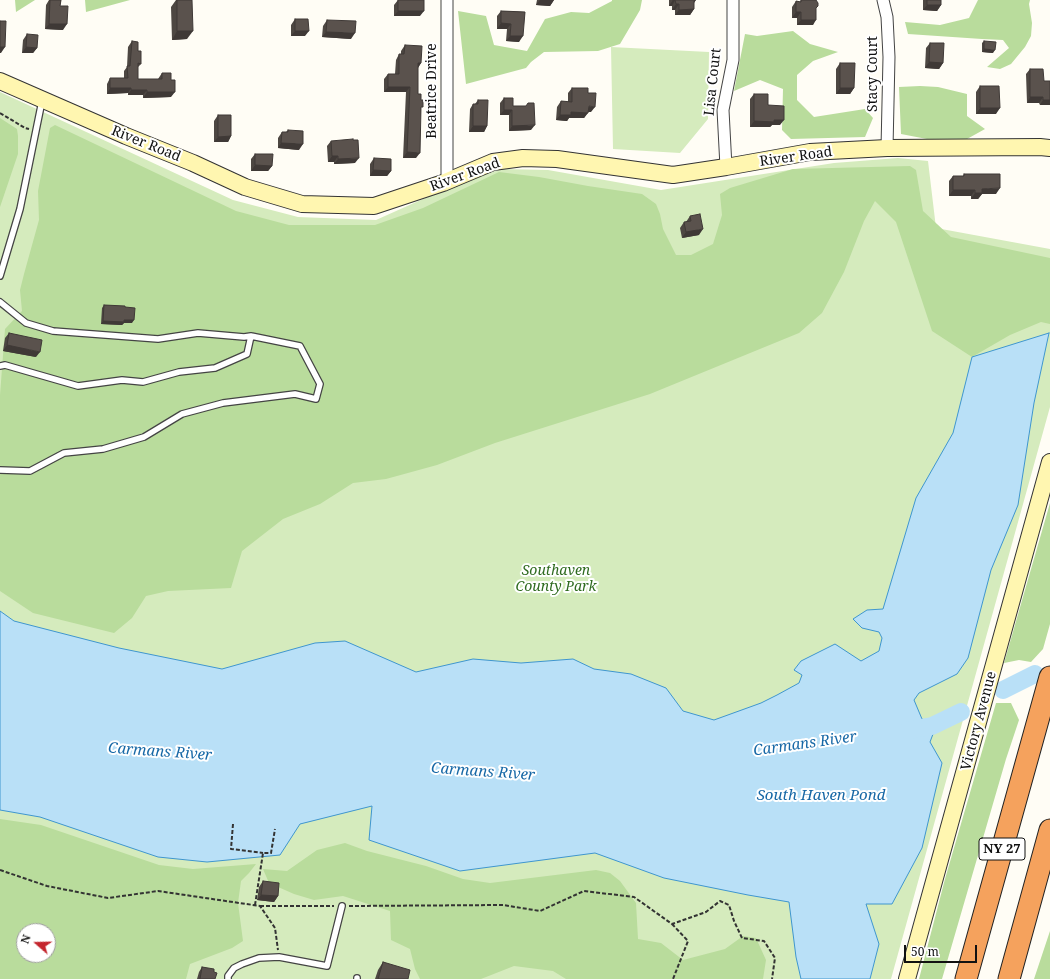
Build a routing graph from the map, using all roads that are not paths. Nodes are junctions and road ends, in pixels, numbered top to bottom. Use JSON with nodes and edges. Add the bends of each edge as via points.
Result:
{"nodes":[{"id":1,"x":447,"y":0,"type":"edge"},
{"id":2,"x":733,"y":0,"type":"edge"},
{"id":3,"x":883,"y":0,"type":"edge"},
{"id":4,"x":0,"y":81,"type":"edge"},
{"id":5,"x":42,"y":99,"type":"junction"},
{"id":6,"x":887,"y":148,"type":"junction"},
{"id":7,"x":1050,"y":148,"type":"edge"},
{"id":8,"x":726,"y":167,"type":"junction"},
{"id":9,"x":446,"y":182,"type":"junction"},
{"id":10,"x":0,"y":276,"type":"edge"},
{"id":11,"x":0,"y":302,"type":"edge"},
{"id":12,"x":251,"y":336,"type":"junction"},
{"id":13,"x":0,"y":366,"type":"edge"},
{"id":14,"x":1050,"y":462,"type":"edge"},
{"id":15,"x":0,"y":470,"type":"edge"},
{"id":16,"x":1050,"y":677,"type":"edge"},
{"id":17,"x":1050,"y":830,"type":"edge"},
{"id":18,"x":342,"y":906,"type":"road end"},
{"id":19,"x":228,"y":979,"type":"edge"},
{"id":20,"x":907,"y":979,"type":"edge"},
{"id":21,"x":966,"y":979,"type":"edge"},
{"id":22,"x":1009,"y":979,"type":"edge"}],
"edges":[{"from":1,"to":9,"type":"street","name":"Beatrice Drive"},
{"from":2,"to":8,"type":"street","name":"Lisa Court","via":[[733,60],[723,110]]},
{"from":3,"to":6,"type":"street","name":"Stacy Court","via":[[887,17],[889,57]]},
{"from":4,"to":5,"type":"street","name":"River Road"},
{"from":5,"to":9,"type":"street","name":"River Road","via":[[246,187],[302,204],[374,206]]},
{"from":5,"to":10,"type":"lane","via":[[20,209]]},
{"from":6,"to":7,"type":"street","name":"River Road"},
{"from":6,"to":8,"type":"street","name":"River Road","via":[[810,152]]},
{"from":8,"to":9,"type":"street","name":"River Road","via":[[673,175],[557,159],[523,158],[493,162]]},
{"from":11,"to":12,"type":"lane","via":[[26,323],[53,330],[158,339],[198,333]]},
{"from":12,"to":13,"type":"lane","via":[[247,354],[215,368],[179,372],[143,382],[122,380],[78,386],[5,365]]},
{"from":12,"to":15,"type":"lane","via":[[300,346],[320,384],[316,399],[295,394],[223,403],[182,414],[144,437],[103,449],[64,453],[30,471]]},
{"from":14,"to":20,"type":"street","name":"Victory Avenue"},
{"from":16,"to":21,"type":"highway","number":"NY 27"},
{"from":17,"to":22,"type":"highway","number":"NY 27"},
{"from":18,"to":19,"type":"lane","via":[[327,966],[279,957],[260,958],[234,968]]}]}
